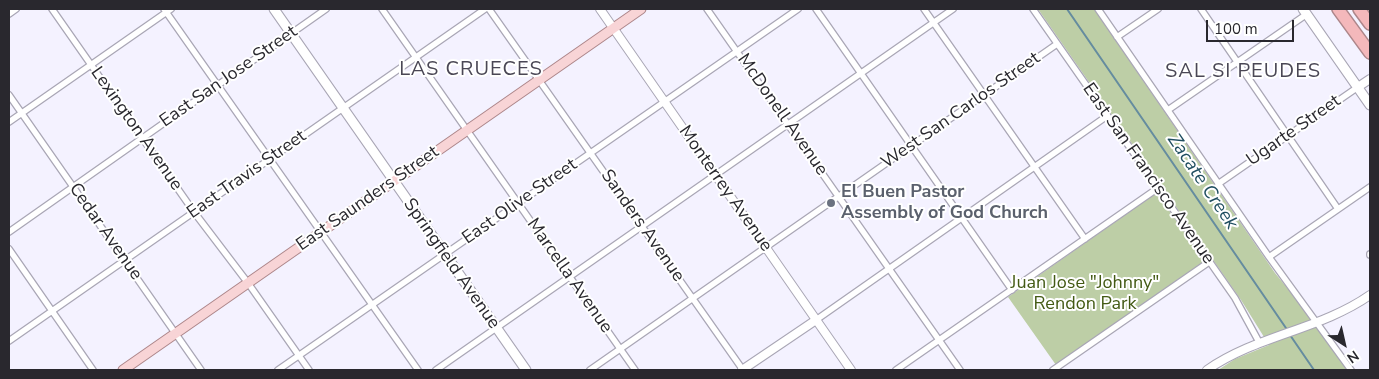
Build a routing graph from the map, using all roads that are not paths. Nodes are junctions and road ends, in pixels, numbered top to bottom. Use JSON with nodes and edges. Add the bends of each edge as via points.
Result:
{"nodes":[{"id":1,"x":16,"y":9,"type":"edge"},
{"id":2,"x":52,"y":9,"type":"edge"},
{"id":3,"x":274,"y":9,"type":"edge"},
{"id":4,"x":326,"y":9,"type":"edge"},
{"id":5,"x":382,"y":9,"type":"edge"},
{"id":6,"x":487,"y":9,"type":"edge"},
{"id":7,"x":600,"y":9,"type":"edge"},
{"id":8,"x":641,"y":9,"type":"edge"},
{"id":9,"x":707,"y":9,"type":"edge"},
{"id":10,"x":798,"y":9,"type":"edge"},
{"id":11,"x":816,"y":9,"type":"edge"},
{"id":12,"x":924,"y":9,"type":"edge"},
{"id":13,"x":953,"y":9,"type":"edge"},
{"id":14,"x":1032,"y":9,"type":"edge"},
{"id":15,"x":1098,"y":9,"type":"edge"},
{"id":16,"x":1158,"y":9,"type":"edge"},
{"id":17,"x":1201,"y":9,"type":"edge"},
{"id":18,"x":1338,"y":9,"type":"edge"},
{"id":19,"x":1359,"y":9,"type":"edge"},
{"id":20,"x":1364,"y":9,"type":"edge"},
{"id":21,"x":167,"y":10,"type":"edge"},
{"id":22,"x":1305,"y":12,"type":"edge"},
{"id":23,"x":9,"y":14,"type":"edge"},
{"id":24,"x":934,"y":22,"type":"junction"},
{"id":25,"x":1370,"y":23,"type":"edge"},
{"id":26,"x":613,"y":28,"type":"junction"},
{"id":27,"x":291,"y":33,"type":"junction"},
{"id":28,"x":1117,"y":37,"type":"junction"},
{"id":29,"x":1057,"y":44,"type":"junction"},
{"id":30,"x":737,"y":51,"type":"junction"},
{"id":31,"x":1370,"y":54,"type":"edge"},
{"id":32,"x":416,"y":57,"type":"junction"},
{"id":33,"x":1237,"y":62,"type":"junction"},
{"id":34,"x":91,"y":64,"type":"junction"},
{"id":35,"x":861,"y":73,"type":"junction"},
{"id":36,"x":1370,"y":79,"type":"edge"},
{"id":37,"x":538,"y":80,"type":"junction"},
{"id":38,"x":217,"y":86,"type":"junction"},
{"id":39,"x":1358,"y":87,"type":"junction"},
{"id":40,"x":9,"y":95,"type":"edge"},
{"id":41,"x":984,"y":95,"type":"junction"},
{"id":42,"x":664,"y":102,"type":"junction"},
{"id":43,"x":1370,"y":105,"type":"edge"},
{"id":44,"x":344,"y":109,"type":"junction"},
{"id":45,"x":1168,"y":110,"type":"junction"},
{"id":46,"x":22,"y":113,"type":"junction"},
{"id":47,"x":1107,"y":116,"type":"junction"},
{"id":48,"x":9,"y":122,"type":"edge"},
{"id":49,"x":788,"y":124,"type":"junction"},
{"id":50,"x":466,"y":130,"type":"junction"},
{"id":51,"x":1288,"y":136,"type":"junction"},
{"id":52,"x":143,"y":138,"type":"junction"},
{"id":53,"x":911,"y":146,"type":"junction"},
{"id":54,"x":591,"y":153,"type":"junction"},
{"id":55,"x":269,"y":160,"type":"junction"},
{"id":56,"x":1034,"y":167,"type":"junction"},
{"id":57,"x":715,"y":175,"type":"junction"},
{"id":58,"x":394,"y":181,"type":"junction"},
{"id":59,"x":1218,"y":184,"type":"junction"},
{"id":60,"x":73,"y":187,"type":"junction"},
{"id":61,"x":1370,"y":187,"type":"edge"},
{"id":62,"x":1158,"y":188,"type":"junction"},
{"id":63,"x":838,"y":196,"type":"junction"},
{"id":64,"x":518,"y":204,"type":"junction"},
{"id":65,"x":1338,"y":209,"type":"junction"},
{"id":66,"x":194,"y":212,"type":"junction"},
{"id":67,"x":962,"y":218,"type":"junction"},
{"id":68,"x":642,"y":226,"type":"junction"},
{"id":69,"x":9,"y":232,"type":"edge"},
{"id":70,"x":321,"y":232,"type":"junction"},
{"id":71,"x":1085,"y":239,"type":"junction"},
{"id":72,"x":765,"y":247,"type":"junction"},
{"id":73,"x":9,"y":249,"type":"edge"},
{"id":74,"x":445,"y":254,"type":"junction"},
{"id":75,"x":1269,"y":257,"type":"junction"},
{"id":76,"x":125,"y":261,"type":"junction"},
{"id":77,"x":1209,"y":262,"type":"junction"},
{"id":78,"x":889,"y":269,"type":"junction"},
{"id":79,"x":570,"y":277,"type":"junction"},
{"id":80,"x":248,"y":283,"type":"junction"},
{"id":81,"x":1012,"y":290,"type":"junction"},
{"id":82,"x":1370,"y":295,"type":"edge"},
{"id":83,"x":693,"y":298,"type":"junction"},
{"id":84,"x":372,"y":305,"type":"junction"},
{"id":85,"x":52,"y":311,"type":"junction"},
{"id":86,"x":816,"y":320,"type":"junction"},
{"id":87,"x":1318,"y":321,"type":"junction"},
{"id":88,"x":497,"y":328,"type":"junction"},
{"id":89,"x":175,"y":334,"type":"junction"},
{"id":90,"x":939,"y":340,"type":"junction"},
{"id":91,"x":9,"y":341,"type":"edge"},
{"id":92,"x":1259,"y":342,"type":"junction"},
{"id":93,"x":620,"y":349,"type":"junction"},
{"id":94,"x":299,"y":356,"type":"junction"},
{"id":95,"x":93,"y":370,"type":"edge"},
{"id":96,"x":123,"y":370,"type":"edge"},
{"id":97,"x":201,"y":370,"type":"edge"},
{"id":98,"x":278,"y":370,"type":"edge"},
{"id":99,"x":309,"y":370,"type":"edge"},
{"id":100,"x":418,"y":370,"type":"edge"},
{"id":101,"x":436,"y":370,"type":"edge"},
{"id":102,"x":526,"y":370,"type":"edge"},
{"id":103,"x":590,"y":370,"type":"edge"},
{"id":104,"x":635,"y":370,"type":"edge"},
{"id":105,"x":743,"y":370,"type":"edge"},
{"id":106,"x":851,"y":370,"type":"edge"},
{"id":107,"x":896,"y":370,"type":"edge"},
{"id":108,"x":960,"y":370,"type":"edge"},
{"id":109,"x":1053,"y":370,"type":"edge"},
{"id":110,"x":1207,"y":370,"type":"edge"},
{"id":111,"x":1351,"y":370,"type":"edge"}],
"edges":[{"from":1,"to":23,"type":"street"},
{"from":2,"to":34,"type":"street","name":"Lexington Avenue"},
{"from":3,"to":27,"type":"main road","name":"Springfield Avenue"},
{"from":4,"to":27,"type":"street","name":"East San Jose Street"},
{"from":5,"to":32,"type":"street","name":"Marcella Avenue"},
{"from":6,"to":32,"type":"street","name":"East Travis Street"},
{"from":6,"to":37,"type":"street","name":"Sanders Avenue"},
{"from":7,"to":26,"type":"street","name":"Monterrey Avenue"},
{"from":8,"to":26,"type":"main road","name":"East Saunders Street"},
{"from":9,"to":30,"type":"street","name":"McDonell Avenue"},
{"from":10,"to":30,"type":"street","name":"East Olive Street"},
{"from":11,"to":35,"type":"street"},
{"from":12,"to":24,"type":"street"},
{"from":13,"to":24,"type":"street"},
{"from":14,"to":29,"type":"street","name":"East San Francisco Avenue"},
{"from":15,"to":28,"type":"street"},
{"from":16,"to":28,"type":"street"},
{"from":17,"to":33,"type":"street"},
{"from":18,"to":31,"type":"highway"},
{"from":19,"to":25,"type":"highway"},
{"from":20,"to":25,"type":"highway"},
{"from":21,"to":34,"type":"street"},
{"from":21,"to":38,"type":"street"},
{"from":22,"to":33,"type":"street"},
{"from":22,"to":39,"type":"main road"},
{"from":24,"to":35,"type":"street"},
{"from":24,"to":41,"type":"street"},
{"from":26,"to":37,"type":"main road","name":"East Saunders Street"},
{"from":26,"to":42,"type":"street","name":"Monterrey Avenue"},
{"from":27,"to":38,"type":"street","name":"East San Jose Street"},
{"from":27,"to":44,"type":"main road","name":"Springfield Avenue"},
{"from":28,"to":45,"type":"street"},
{"from":29,"to":41,"type":"street","name":"West San Carlos Street"},
{"from":29,"to":47,"type":"street","name":"East San Francisco Avenue"},
{"from":30,"to":42,"type":"street","name":"East Olive Street"},
{"from":30,"to":49,"type":"street","name":"McDonell Avenue"},
{"from":32,"to":44,"type":"street","name":"East Travis Street"},
{"from":32,"to":50,"type":"street","name":"Marcella Avenue"},
{"from":33,"to":45,"type":"street"},
{"from":33,"to":51,"type":"street"},
{"from":34,"to":46,"type":"street"},
{"from":34,"to":52,"type":"street","name":"Lexington Avenue"},
{"from":35,"to":49,"type":"street"},
{"from":35,"to":53,"type":"street"},
{"from":36,"to":39,"type":"street","name":"Ugarte Street"},
{"from":37,"to":50,"type":"main road","name":"East Saunders Street"},
{"from":37,"to":54,"type":"street","name":"Sanders Avenue"},
{"from":38,"to":52,"type":"street","name":"East San Jose Street"},
{"from":38,"to":55,"type":"street"},
{"from":39,"to":43,"type":"main road"},
{"from":39,"to":51,"type":"street","name":"Ugarte Street"},
{"from":40,"to":46,"type":"street","name":"Cedar Avenue"},
{"from":41,"to":53,"type":"street","name":"West San Carlos Street"},
{"from":41,"to":56,"type":"street"},
{"from":42,"to":54,"type":"street","name":"East Olive Street"},
{"from":42,"to":57,"type":"street","name":"Monterrey Avenue"},
{"from":44,"to":55,"type":"street","name":"East Travis Street"},
{"from":44,"to":58,"type":"main road","name":"Springfield Avenue"},
{"from":45,"to":59,"type":"street"},
{"from":46,"to":48,"type":"street"},
{"from":46,"to":60,"type":"street","name":"Cedar Avenue"},
{"from":47,"to":56,"type":"street"},
{"from":47,"to":62,"type":"street","name":"East San Francisco Avenue"},
{"from":49,"to":57,"type":"street"},
{"from":49,"to":63,"type":"street","name":"McDonell Avenue"},
{"from":50,"to":58,"type":"main road","name":"East Saunders Street"},
{"from":50,"to":64,"type":"street","name":"Marcella Avenue"},
{"from":51,"to":59,"type":"street","name":"Ugarte Street"},
{"from":51,"to":65,"type":"street"},
{"from":52,"to":60,"type":"street","name":"East San Jose Street"},
{"from":52,"to":66,"type":"street","name":"Lexington Avenue"},
{"from":53,"to":63,"type":"street","name":"West San Carlos Street"},
{"from":53,"to":67,"type":"street"},
{"from":54,"to":64,"type":"street","name":"East Olive Street"},
{"from":54,"to":68,"type":"street","name":"Sanders Avenue"},
{"from":55,"to":66,"type":"street","name":"East Travis Street"},
{"from":55,"to":70,"type":"street"},
{"from":56,"to":67,"type":"street"},
{"from":56,"to":71,"type":"street"},
{"from":57,"to":68,"type":"street"},
{"from":57,"to":72,"type":"street","name":"Monterrey Avenue"},
{"from":58,"to":70,"type":"main road","name":"East Saunders Street"},
{"from":58,"to":74,"type":"main road","name":"Springfield Avenue"},
{"from":59,"to":75,"type":"street"},
{"from":60,"to":69,"type":"street","name":"East San Jose Street"},
{"from":60,"to":76,"type":"street","name":"Cedar Avenue"},
{"from":61,"to":65,"type":"street"},
{"from":62,"to":71,"type":"street"},
{"from":62,"to":77,"type":"street","name":"East San Francisco Avenue"},
{"from":63,"to":72,"type":"street","name":"West San Carlos Street"},
{"from":63,"to":78,"type":"street","name":"McDonell Avenue"},
{"from":64,"to":74,"type":"street","name":"East Olive Street"},
{"from":64,"to":79,"type":"street","name":"Marcella Avenue"},
{"from":65,"to":75,"type":"street"},
{"from":66,"to":76,"type":"street","name":"East Travis Street"},
{"from":66,"to":80,"type":"street","name":"Lexington Avenue"},
{"from":67,"to":78,"type":"street"},
{"from":67,"to":81,"type":"street"},
{"from":68,"to":79,"type":"street"},
{"from":68,"to":83,"type":"street","name":"Sanders Avenue"},
{"from":70,"to":80,"type":"main road","name":"East Saunders Street"},
{"from":70,"to":84,"type":"street"},
{"from":71,"to":81,"type":"street"},
{"from":72,"to":83,"type":"street","name":"West San Carlos Street"},
{"from":72,"to":86,"type":"street","name":"Monterrey Avenue"},
{"from":73,"to":85,"type":"street"},
{"from":74,"to":84,"type":"street","name":"East Olive Street"},
{"from":74,"to":88,"type":"main road","name":"Springfield Avenue"},
{"from":75,"to":87,"type":"street"},
{"from":76,"to":85,"type":"street","name":"East Travis Street"},
{"from":76,"to":89,"type":"street","name":"Cedar Avenue"},
{"from":77,"to":92,"type":"street","name":"East San Francisco Avenue","via":[[1235,298]]},
{"from":77,"to":109,"type":"street"},
{"from":78,"to":86,"type":"street"},
{"from":78,"to":90,"type":"street","name":"McDonell Avenue"},
{"from":79,"to":88,"type":"street"},
{"from":79,"to":93,"type":"street","name":"Marcella Avenue"},
{"from":80,"to":89,"type":"main road","name":"East Saunders Street"},
{"from":80,"to":94,"type":"street","name":"Lexington Avenue"},
{"from":81,"to":90,"type":"street"},
{"from":82,"to":87,"type":"street","via":[[1348,309]]},
{"from":83,"to":93,"type":"street","name":"West San Carlos Street"},
{"from":83,"to":105,"type":"street","name":"Sanders Avenue"},
{"from":84,"to":94,"type":"street","name":"East Olive Street"},
{"from":84,"to":100,"type":"street"},
{"from":85,"to":91,"type":"street","name":"East Travis Street"},
{"from":85,"to":95,"type":"street"},
{"from":86,"to":105,"type":"street"},
{"from":86,"to":106,"type":"street","name":"Monterrey Avenue"},
{"from":87,"to":92,"type":"street"},
{"from":87,"to":111,"type":"street"},
{"from":88,"to":101,"type":"street"},
{"from":88,"to":102,"type":"main road","name":"Springfield Avenue"},
{"from":89,"to":96,"type":"main road","name":"East Saunders Street"},
{"from":89,"to":97,"type":"street","name":"Cedar Avenue"},
{"from":90,"to":107,"type":"street"},
{"from":90,"to":108,"type":"street","name":"McDonell Avenue"},
{"from":92,"to":110,"type":"street"},
{"from":93,"to":103,"type":"street","name":"West San Carlos Street"},
{"from":93,"to":104,"type":"street","name":"Marcella Avenue"},
{"from":94,"to":98,"type":"street","name":"East Olive Street"},
{"from":94,"to":99,"type":"street","name":"Lexington Avenue"}]}
